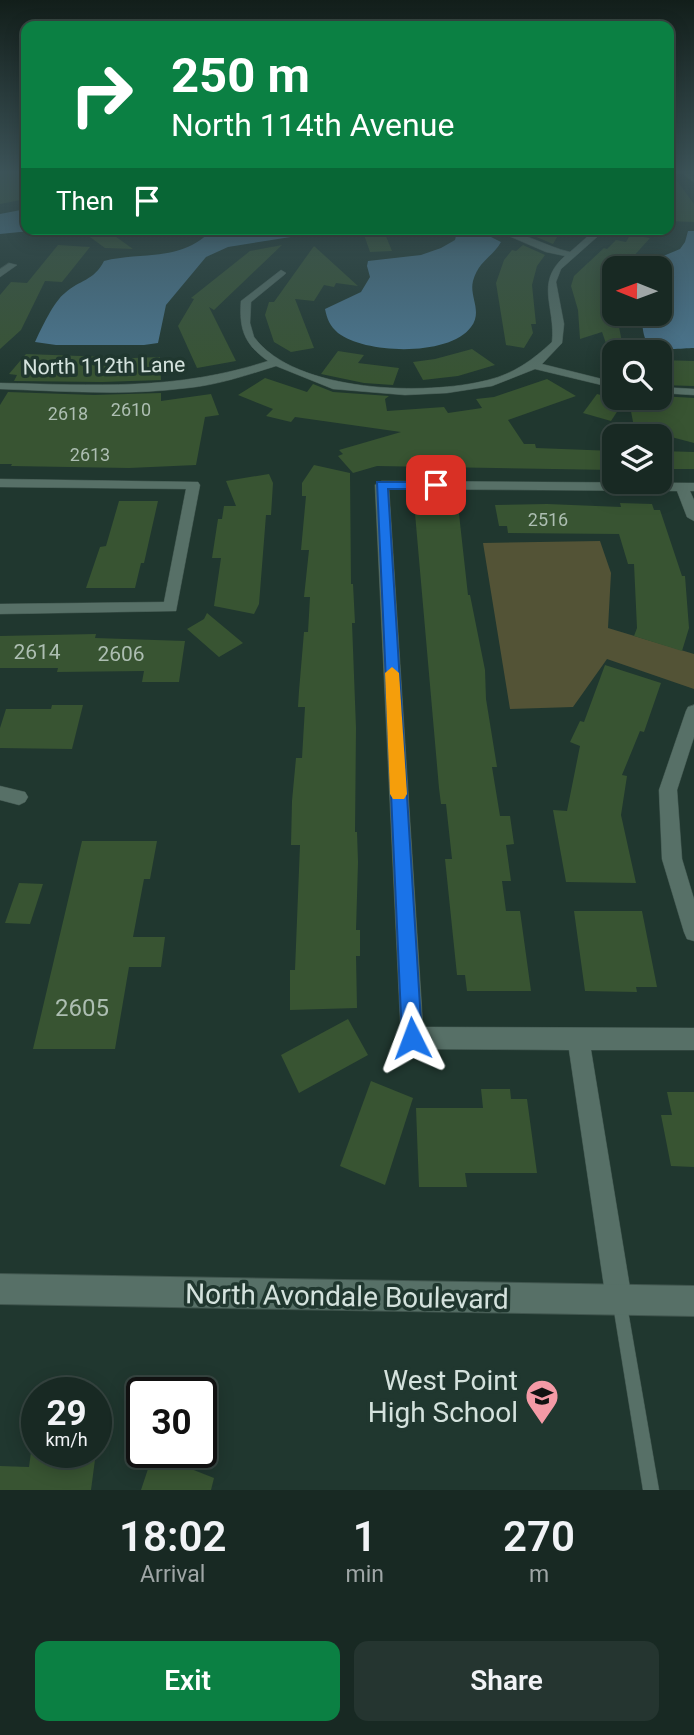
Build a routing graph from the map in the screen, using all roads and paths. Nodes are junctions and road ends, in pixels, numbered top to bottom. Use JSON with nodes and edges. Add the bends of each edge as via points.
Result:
{"nodes":[{"id":1,"x":533,"y":244,"type":"edge"},
{"id":2,"x":586,"y":244,"type":"edge"},
{"id":3,"x":573,"y":255,"type":"junction"},
{"id":4,"x":12,"y":265,"type":"dead end"},
{"id":5,"x":281,"y":273,"type":"dead end"},
{"id":6,"x":0,"y":274,"type":"edge"},
{"id":7,"x":276,"y":362,"type":"junction"},
{"id":8,"x":534,"y":365,"type":"junction"},
{"id":9,"x":602,"y":382,"type":"edge"},
{"id":10,"x":0,"y":386,"type":"edge"},
{"id":11,"x":672,"y":391,"type":"edge"},
{"id":12,"x":694,"y":392,"type":"edge"},
{"id":13,"x":0,"y":483,"type":"edge"},
{"id":14,"x":688,"y":487,"type":"edge"},
{"id":15,"x":694,"y":517,"type":"edge"},
{"id":16,"x":0,"y":609,"type":"edge"},
{"id":17,"x":694,"y":711,"type":"edge"},
{"id":18,"x":694,"y":932,"type":"edge"},
{"id":19,"x":578,"y":1038,"type":"junction"},
{"id":20,"x":694,"y":1039,"type":"edge"},
{"id":21,"x":0,"y":1289,"type":"edge"},
{"id":22,"x":619,"y":1300,"type":"junction"},
{"id":23,"x":694,"y":1301,"type":"edge"},
{"id":24,"x":651,"y":1490,"type":"edge"}],
"edges":[{"from":1,"to":3,"type":"street"},
{"from":2,"to":3,"type":"street"},
{"from":3,"to":8,"type":"street","via":[[557,268],[551,282],[559,324],[557,343]]},
{"from":4,"to":6,"type":"street"},
{"from":5,"to":7,"type":"street","via":[[246,301],[245,316],[245,334]]},
{"from":7,"to":8,"type":"street","via":[[334,386],[405,392],[492,383]]},
{"from":7,"to":10,"type":"street","name":"North 112th Lane","via":[[187,385],[108,389]]},
{"from":8,"to":9,"type":"street"},
{"from":11,"to":12,"type":"street"},
{"from":13,"to":16,"type":"street","via":[[193,485],[171,607]]},
{"from":14,"to":15,"type":"street"},
{"from":14,"to":19,"type":"street","via":[[382,485],[412,1038]]},
{"from":17,"to":18,"type":"street","via":[[668,790],[672,859]]},
{"from":19,"to":20,"type":"street"},
{"from":19,"to":22,"type":"street"},
{"from":21,"to":22,"type":"main road","name":"North Avondale Boulevard"},
{"from":22,"to":23,"type":"main road","name":"North Avondale Boulevard"},
{"from":22,"to":24,"type":"lane"}]}
